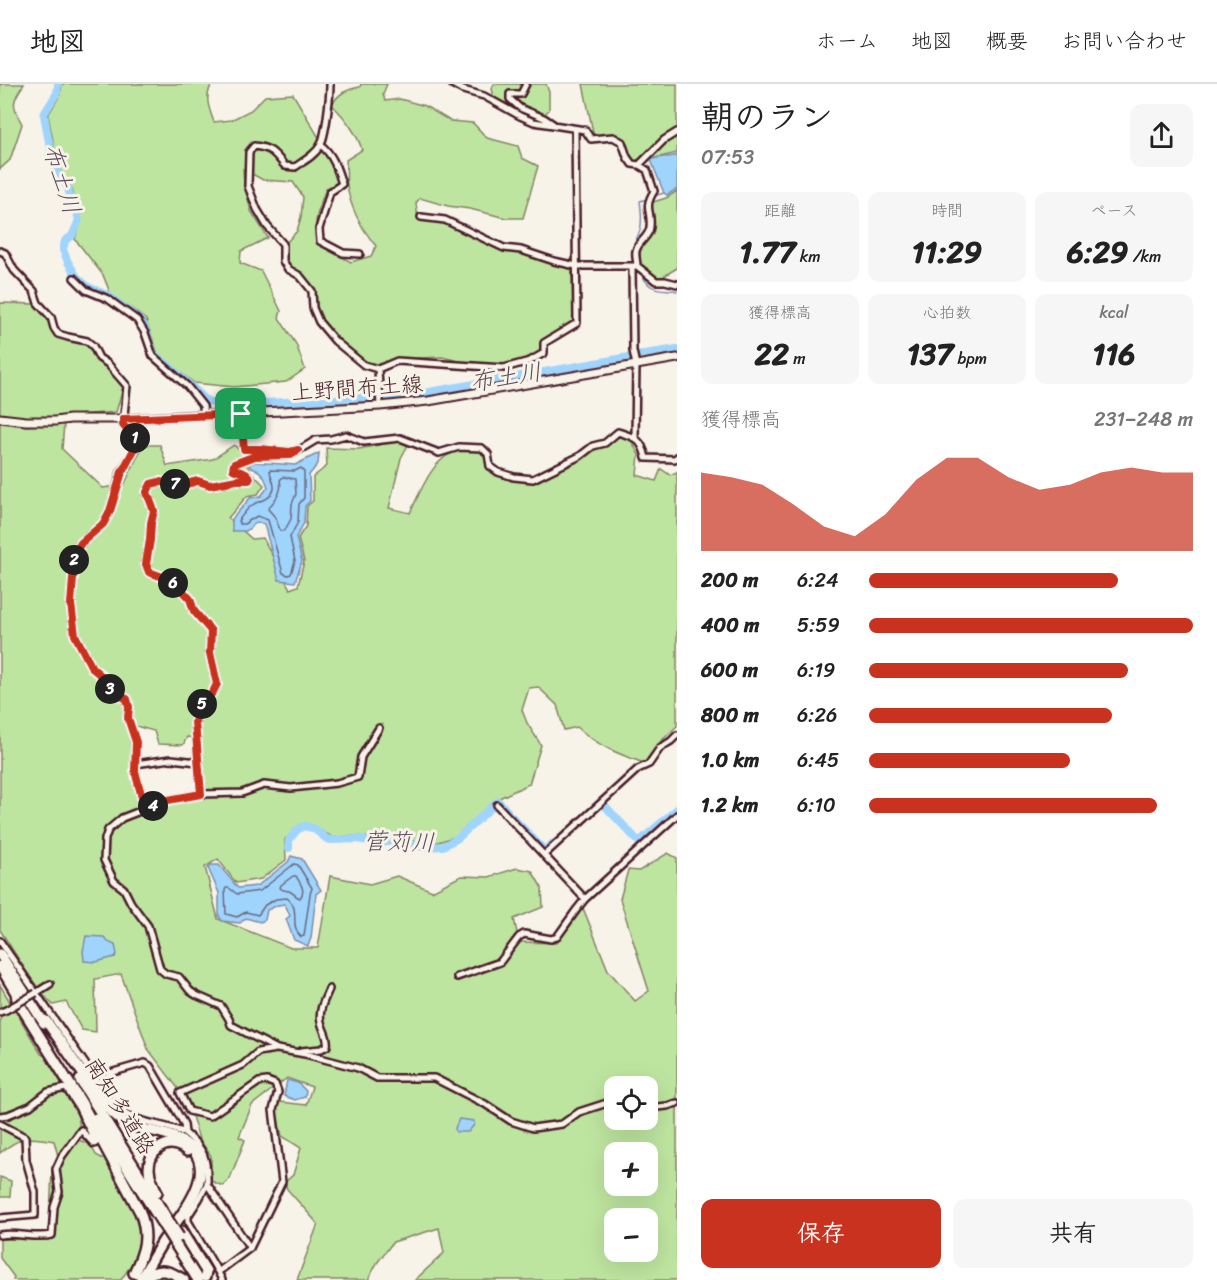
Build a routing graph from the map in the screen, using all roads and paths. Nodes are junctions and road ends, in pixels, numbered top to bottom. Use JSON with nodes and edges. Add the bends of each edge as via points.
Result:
{"nodes":[{"id":1,"x":330,"y":84,"type":"edge"},
{"id":2,"x":452,"y":84,"type":"edge"},
{"id":3,"x":526,"y":84,"type":"edge"},
{"id":4,"x":554,"y":125,"type":"junction"},
{"id":5,"x":575,"y":129,"type":"junction"},
{"id":6,"x":677,"y":132,"type":"edge"},
{"id":7,"x":321,"y":145,"type":"junction"},
{"id":8,"x":639,"y":165,"type":"junction"},
{"id":9,"x":421,"y":218,"type":"dead end"},
{"id":10,"x":0,"y":251,"type":"edge"},
{"id":11,"x":360,"y":254,"type":"dead end"},
{"id":12,"x":576,"y":266,"type":"junction"},
{"id":13,"x":635,"y":266,"type":"junction"},
{"id":14,"x":74,"y":278,"type":"dead end"},
{"id":15,"x":677,"y":284,"type":"edge"},
{"id":16,"x":677,"y":358,"type":"edge"},
{"id":17,"x":636,"y":365,"type":"junction"},
{"id":18,"x":378,"y":369,"type":"junction"},
{"id":19,"x":380,"y":406,"type":"junction"},
{"id":20,"x":241,"y":414,"type":"junction"},
{"id":21,"x":204,"y":416,"type":"junction"},
{"id":22,"x":0,"y":418,"type":"edge"},
{"id":23,"x":123,"y":419,"type":"junction"},
{"id":24,"x":635,"y":437,"type":"junction"},
{"id":25,"x":298,"y":450,"type":"junction"},
{"id":26,"x":677,"y":458,"type":"edge"},
{"id":27,"x":379,"y":728,"type":"dead end"},
{"id":28,"x":677,"y":735,"type":"edge"},
{"id":29,"x":198,"y":762,"type":"junction"},
{"id":30,"x":135,"y":764,"type":"junction"},
{"id":31,"x":201,"y":794,"type":"junction"},
{"id":32,"x":498,"y":805,"type":"dead end"},
{"id":33,"x":145,"y":809,"type":"junction"},
{"id":34,"x":677,"y":815,"type":"edge"},
{"id":35,"x":544,"y":855,"type":"junction"},
{"id":36,"x":585,"y":900,"type":"junction"},
{"id":37,"x":0,"y":941,"type":"edge"},
{"id":38,"x":0,"y":954,"type":"edge"},
{"id":39,"x":0,"y":966,"type":"edge"},
{"id":40,"x":457,"y":977,"type":"dead end"},
{"id":41,"x":50,"y":984,"type":"dead end"},
{"id":42,"x":329,"y":988,"type":"dead end"},
{"id":43,"x":16,"y":992,"type":"junction"},
{"id":44,"x":36,"y":993,"type":"junction"},
{"id":45,"x":3,"y":1011,"type":"edge"},
{"id":46,"x":42,"y":1019,"type":"junction"},
{"id":47,"x":277,"y":1049,"type":"junction"},
{"id":48,"x":294,"y":1052,"type":"junction"},
{"id":49,"x":97,"y":1082,"type":"junction"},
{"id":50,"x":184,"y":1101,"type":"junction"},
{"id":51,"x":677,"y":1103,"type":"edge"},
{"id":52,"x":604,"y":1104,"type":"edge"},
{"id":53,"x":173,"y":1106,"type":"junction"},
{"id":54,"x":658,"y":1107,"type":"edge"},
{"id":55,"x":0,"y":1116,"type":"edge"},
{"id":56,"x":0,"y":1124,"type":"edge"},
{"id":57,"x":185,"y":1133,"type":"junction"},
{"id":58,"x":207,"y":1184,"type":"junction"},
{"id":59,"x":165,"y":1217,"type":"junction"},
{"id":60,"x":0,"y":1218,"type":"edge"},
{"id":61,"x":0,"y":1235,"type":"edge"},
{"id":62,"x":250,"y":1248,"type":"junction"},
{"id":63,"x":218,"y":1272,"type":"junction"},
{"id":64,"x":136,"y":1278,"type":"edge"},
{"id":65,"x":204,"y":1279,"type":"edge"},
{"id":66,"x":184,"y":1280,"type":"edge"},
{"id":67,"x":222,"y":1280,"type":"edge"}],
"edges":[{"from":1,"to":7,"type":"street"},
{"from":2,"to":4,"type":"street","via":[[534,122]]},
{"from":3,"to":4,"type":"street","via":[[521,94],[510,94],[510,99]]},
{"from":4,"to":5,"type":"street"},
{"from":5,"to":8,"type":"street","via":[[585,130],[591,139],[613,137],[622,142],[632,164]]},
{"from":5,"to":12,"type":"street"},
{"from":6,"to":8,"type":"street"},
{"from":7,"to":11,"type":"street","via":[[329,152],[342,184],[330,192],[319,229],[320,241],[343,254]]},
{"from":7,"to":18,"type":"street","via":[[295,167],[285,166],[266,147],[254,146],[249,152],[248,186],[267,226],[283,244],[283,261],[288,270],[300,276],[312,291],[319,321],[348,352],[364,365]]},
{"from":8,"to":13,"type":"street","via":[[647,170],[654,191],[648,201],[650,228],[639,244]]},
{"from":9,"to":12,"type":"street","via":[[445,220],[504,248]]},
{"from":10,"to":23,"type":"street","via":[[34,291],[58,334],[87,340],[127,386]]},
{"from":12,"to":13,"type":"street"},
{"from":12,"to":18,"type":"street","via":[[576,323],[544,343],[544,353],[530,361],[504,368],[397,361]]},
{"from":13,"to":15,"type":"street","via":[[656,281]]},
{"from":13,"to":17,"type":"street"},
{"from":14,"to":21,"type":"street","via":[[86,290],[108,299],[137,320],[153,356],[187,386],[203,406]]},
{"from":16,"to":17,"type":"main road","name":"上野間布土線"},
{"from":17,"to":19,"type":"main road","name":"上野間布土線","via":[[428,402]]},
{"from":17,"to":24,"type":"street"},
{"from":18,"to":19,"type":"street"},
{"from":19,"to":20,"type":"main road","name":"上野間布土線"},
{"from":20,"to":21,"type":"main road","name":"上野間布土線"},
{"from":20,"to":25,"type":"street","via":[[244,449]]},
{"from":21,"to":23,"type":"main road","name":"上野間布土線"},
{"from":22,"to":23,"type":"main road","name":"上野間布土線"},
{"from":23,"to":30,"type":"street","via":[[123,425],[137,441],[136,446],[103,524],[75,553],[71,604],[75,635],[92,668],[109,682],[111,691],[127,699],[136,742]]},
{"from":24,"to":25,"type":"street","via":[[618,432],[605,443],[533,479],[498,472],[490,466],[488,454],[482,448],[459,447],[439,453],[400,438],[364,442],[346,435],[316,440]]},
{"from":24,"to":26,"type":"street","via":[[644,446],[646,458]]},
{"from":25,"to":29,"type":"street","via":[[291,455],[255,456],[234,464],[233,469],[246,474],[249,480],[210,485],[198,481],[159,482],[151,484],[147,492],[154,511],[146,564],[149,572],[180,588],[211,631],[210,653],[217,684],[198,708]]},
{"from":27,"to":31,"type":"street","via":[[361,757],[358,777],[291,788],[264,785],[242,793]]},
{"from":28,"to":35,"type":"street"},
{"from":29,"to":30,"type":"street","via":[[171,759]]},
{"from":29,"to":31,"type":"street"},
{"from":30,"to":33,"type":"street"},
{"from":31,"to":33,"type":"street"},
{"from":32,"to":35,"type":"street"},
{"from":33,"to":47,"type":"street","via":[[122,818],[108,830],[104,860],[114,881],[124,889],[148,926],[160,969],[179,977],[190,991],[221,1006],[231,1025]]},
{"from":34,"to":36,"type":"street"},
{"from":35,"to":36,"type":"street"},
{"from":36,"to":40,"type":"street","via":[[557,937],[524,934],[500,962]]},
{"from":37,"to":44,"type":"street"},
{"from":38,"to":46,"type":"highway","name":"南知多道路"},
{"from":39,"to":43,"type":"highway","name":"南知多道路"},
{"from":41,"to":44,"type":"street"},
{"from":42,"to":48,"type":"street","via":[[320,1012],[327,1046]]},
{"from":43,"to":59,"type":"highway","name":"南知多道路"},
{"from":43,"to":64,"type":"highway","via":[[17,1000],[81,1102],[140,1212],[146,1241]]},
{"from":44,"to":45,"type":"street","bridge":true},
{"from":44,"to":49,"type":"street"},
{"from":46,"to":59,"type":"highway","name":"南知多道路"},
{"from":46,"to":64,"type":"highway","via":[[115,1116],[131,1126],[179,1139],[198,1158],[199,1184],[186,1209]]},
{"from":47,"to":48,"type":"street"},
{"from":47,"to":50,"type":"street","via":[[258,1052],[243,1065],[180,1093]]},
{"from":48,"to":52,"type":"street","via":[[358,1068],[377,1078],[434,1078],[511,1121],[533,1128],[562,1124],[579,1112]]},
{"from":49,"to":53,"type":"street","via":[[110,1073],[145,1064],[150,1066]]},
{"from":49,"to":57,"type":"street","via":[[128,1115]]},
{"from":50,"to":53,"type":"street"},
{"from":50,"to":62,"type":"street","via":[[189,1111],[210,1116],[259,1082],[275,1084],[278,1092],[273,1110],[282,1182]]},
{"from":51,"to":54,"type":"street"},
{"from":53,"to":57,"type":"street"},
{"from":55,"to":61,"type":"street","via":[[30,1106],[48,1092],[66,1088],[96,1143],[81,1130],[62,1156],[56,1169],[59,1192],[52,1235]]},
{"from":56,"to":60,"type":"street","via":[[25,1137],[26,1160],[35,1192],[34,1215]]},
{"from":57,"to":58,"type":"street","via":[[195,1140],[205,1157]]},
{"from":58,"to":62,"type":"street"},
{"from":58,"to":63,"type":"street","via":[[188,1221]]},
{"from":59,"to":64,"type":"highway","via":[[149,1168],[156,1151],[171,1144],[180,1146],[193,1159],[193,1188]]},
{"from":59,"to":65,"type":"highway","name":"南知多道路","bridge":true},
{"from":62,"to":63,"type":"street"},
{"from":63,"to":67,"type":"street"},
{"from":64,"to":66,"type":"highway","via":[[166,1271]]}]}
